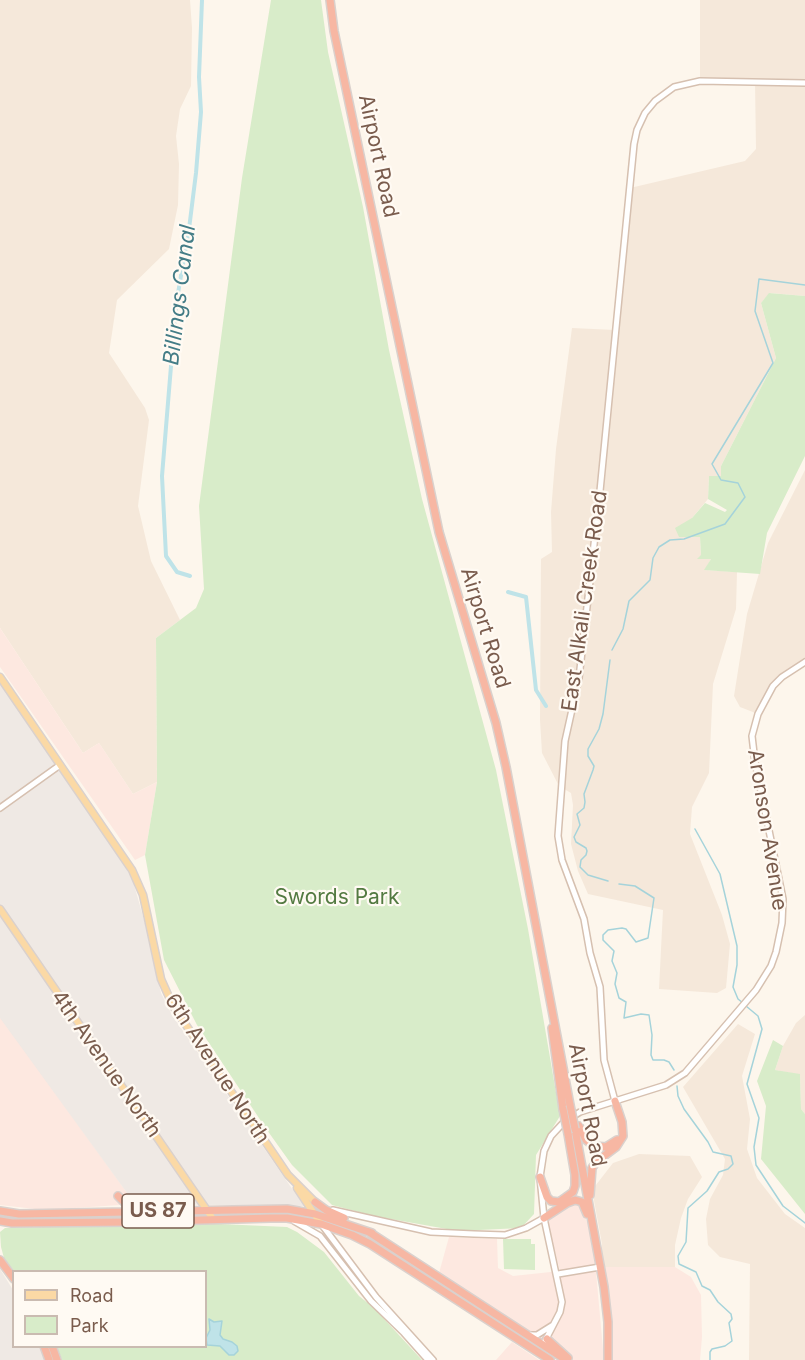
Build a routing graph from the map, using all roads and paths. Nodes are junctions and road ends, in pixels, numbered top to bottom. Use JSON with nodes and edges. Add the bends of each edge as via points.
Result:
{"nodes":[{"id":1,"x":330,"y":0,"type":"edge"},
{"id":2,"x":805,"y":83,"type":"edge"},
{"id":3,"x":805,"y":662,"type":"edge"},
{"id":4,"x":0,"y":677,"type":"edge"},
{"id":5,"x":60,"y":765,"type":"junction"},
{"id":6,"x":0,"y":808,"type":"edge"},
{"id":7,"x":0,"y":909,"type":"edge"},
{"id":8,"x":551,"y":1004,"type":"junction"},
{"id":9,"x":615,"y":1101,"type":"junction"},
{"id":10,"x":622,"y":1127,"type":"junction"},
{"id":11,"x":577,"y":1128,"type":"junction"},
{"id":12,"x":288,"y":1176,"type":"junction"},
{"id":13,"x":540,"y":1177,"type":"junction"},
{"id":14,"x":315,"y":1202,"type":"junction"},
{"id":15,"x":207,"y":1210,"type":"junction"},
{"id":16,"x":0,"y":1211,"type":"edge"},
{"id":17,"x":111,"y":1211,"type":"junction"},
{"id":18,"x":133,"y":1211,"type":"junction"},
{"id":19,"x":590,"y":1212,"type":"junction"},
{"id":20,"x":315,"y":1214,"type":"junction"},
{"id":21,"x":287,"y":1218,"type":"junction"},
{"id":22,"x":544,"y":1218,"type":"junction"},
{"id":23,"x":213,"y":1219,"type":"junction"},
{"id":24,"x":0,"y":1221,"type":"edge"},
{"id":25,"x":535,"y":1222,"type":"junction"},
{"id":26,"x":12,"y":1223,"type":"junction"},
{"id":27,"x":321,"y":1224,"type":"junction"},
{"id":28,"x":0,"y":1227,"type":"edge"},
{"id":29,"x":593,"y":1227,"type":"junction"},
{"id":30,"x":372,"y":1233,"type":"junction"},
{"id":31,"x":1,"y":1259,"type":"edge"},
{"id":32,"x":600,"y":1267,"type":"junction"},
{"id":33,"x":558,"y":1275,"type":"junction"},
{"id":34,"x":12,"y":1276,"type":"edge"},
{"id":35,"x":553,"y":1325,"type":"junction"},
{"id":36,"x":527,"y":1335,"type":"junction"},
{"id":37,"x":545,"y":1342,"type":"junction"},
{"id":38,"x":539,"y":1353,"type":"junction"},
{"id":39,"x":428,"y":1360,"type":"edge"},
{"id":40,"x":433,"y":1360,"type":"edge"},
{"id":41,"x":550,"y":1360,"type":"edge"},
{"id":42,"x":568,"y":1360,"type":"edge"},
{"id":43,"x":608,"y":1360,"type":"edge"}],
"edges":[{"from":1,"to":8,"type":"highway","name":"Airport Road","via":[[432,498],[496,723]]},
{"from":2,"to":9,"type":"main road","name":"East Alkali Creek Road","via":[[700,81],[674,87],[655,101],[640,121],[634,144],[600,491],[579,678],[565,741],[559,827],[562,860],[584,919],[600,987],[604,1060]]},
{"from":3,"to":9,"type":"main road","name":"Aronson Avenue","via":[[773,686],[752,736],[783,906],[776,952],[749,999],[685,1073],[671,1083]]},
{"from":4,"to":5,"type":"main road","name":"6th Avenue North"},
{"from":5,"to":6,"type":"main road"},
{"from":5,"to":12,"type":"main road","name":"6th Avenue North","via":[[135,876],[161,979],[173,1006]]},
{"from":7,"to":15,"type":"main road","name":"4th Avenue North"},
{"from":8,"to":11,"type":"highway","name":"Airport Road","bridge":true},
{"from":8,"to":13,"type":"highway","bridge":true,"via":[[575,1175],[573,1192],[559,1202],[550,1201]]},
{"from":9,"to":10,"type":"highway"},
{"from":9,"to":13,"type":"main road","name":"Aronson Avenue","via":[[571,1116],[556,1130],[544,1151]]},
{"from":10,"to":11,"type":"highway","via":[[615,1142],[602,1148],[588,1142]]},
{"from":10,"to":19,"type":"highway","via":[[621,1142],[592,1168]]},
{"from":11,"to":19,"type":"highway","name":"Airport Road"},
{"from":12,"to":14,"type":"main road","name":"6th Avenue North"},
{"from":12,"to":20,"type":"main road"},
{"from":13,"to":22,"type":"main road","name":"Aronson Avenue"},
{"from":13,"to":25,"type":"main road","via":[[540,1212]]},
{"from":14,"to":25,"type":"main road","via":[[365,1219],[442,1233],[505,1235]]},
{"from":14,"to":30,"type":"highway"},
{"from":15,"to":18,"type":"highway","number":"US 87"},
{"from":15,"to":20,"type":"highway","number":"US 87","via":[[286,1209]]},
{"from":15,"to":23,"type":"main road","name":"4th Avenue North"},
{"from":16,"to":17,"type":"highway","number":"US 87"},
{"from":17,"to":18,"type":"highway","number":"US 87"},
{"from":17,"to":18,"type":"highway","via":[[117,1207],[118,1196]]},
{"from":19,"to":29,"type":"highway","name":"Airport Road"},
{"from":20,"to":27,"type":"main road"},
{"from":20,"to":30,"type":"highway","number":"US 87"},
{"from":21,"to":23,"type":"highway","number":"US 87"},
{"from":21,"to":27,"type":"highway","number":"US 87"},
{"from":21,"to":39,"type":"main road","via":[[320,1236],[371,1301]]},
{"from":22,"to":25,"type":"main road"},
{"from":22,"to":29,"type":"highway","via":[[578,1200]]},
{"from":22,"to":33,"type":"main road","name":"Aronson Avenue"},
{"from":23,"to":26,"type":"highway","number":"US 87"},
{"from":24,"to":26,"type":"highway"},
{"from":26,"to":28,"type":"highway","number":"US 87"},
{"from":27,"to":38,"type":"highway","number":"US 87","via":[[362,1240]]},
{"from":27,"to":40,"type":"main road","via":[[376,1297]]},
{"from":29,"to":32,"type":"highway","name":"Airport Road"},
{"from":30,"to":36,"type":"highway","number":"US 87"},
{"from":31,"to":34,"type":"highway"},
{"from":32,"to":33,"type":"main road"},
{"from":32,"to":43,"type":"highway","name":"Airport Road"},
{"from":33,"to":35,"type":"main road","name":"Aronson Avenue","via":[[562,1305]]},
{"from":35,"to":36,"type":"main road","via":[[537,1335]]},
{"from":35,"to":37,"type":"main road","name":"Aronson Avenue"},
{"from":36,"to":37,"type":"highway","number":"US 87"},
{"from":37,"to":38,"type":"main road","name":"Aronson Avenue"},
{"from":37,"to":42,"type":"highway","number":"US 87"},
{"from":38,"to":41,"type":"highway","number":"US 87"}]}
